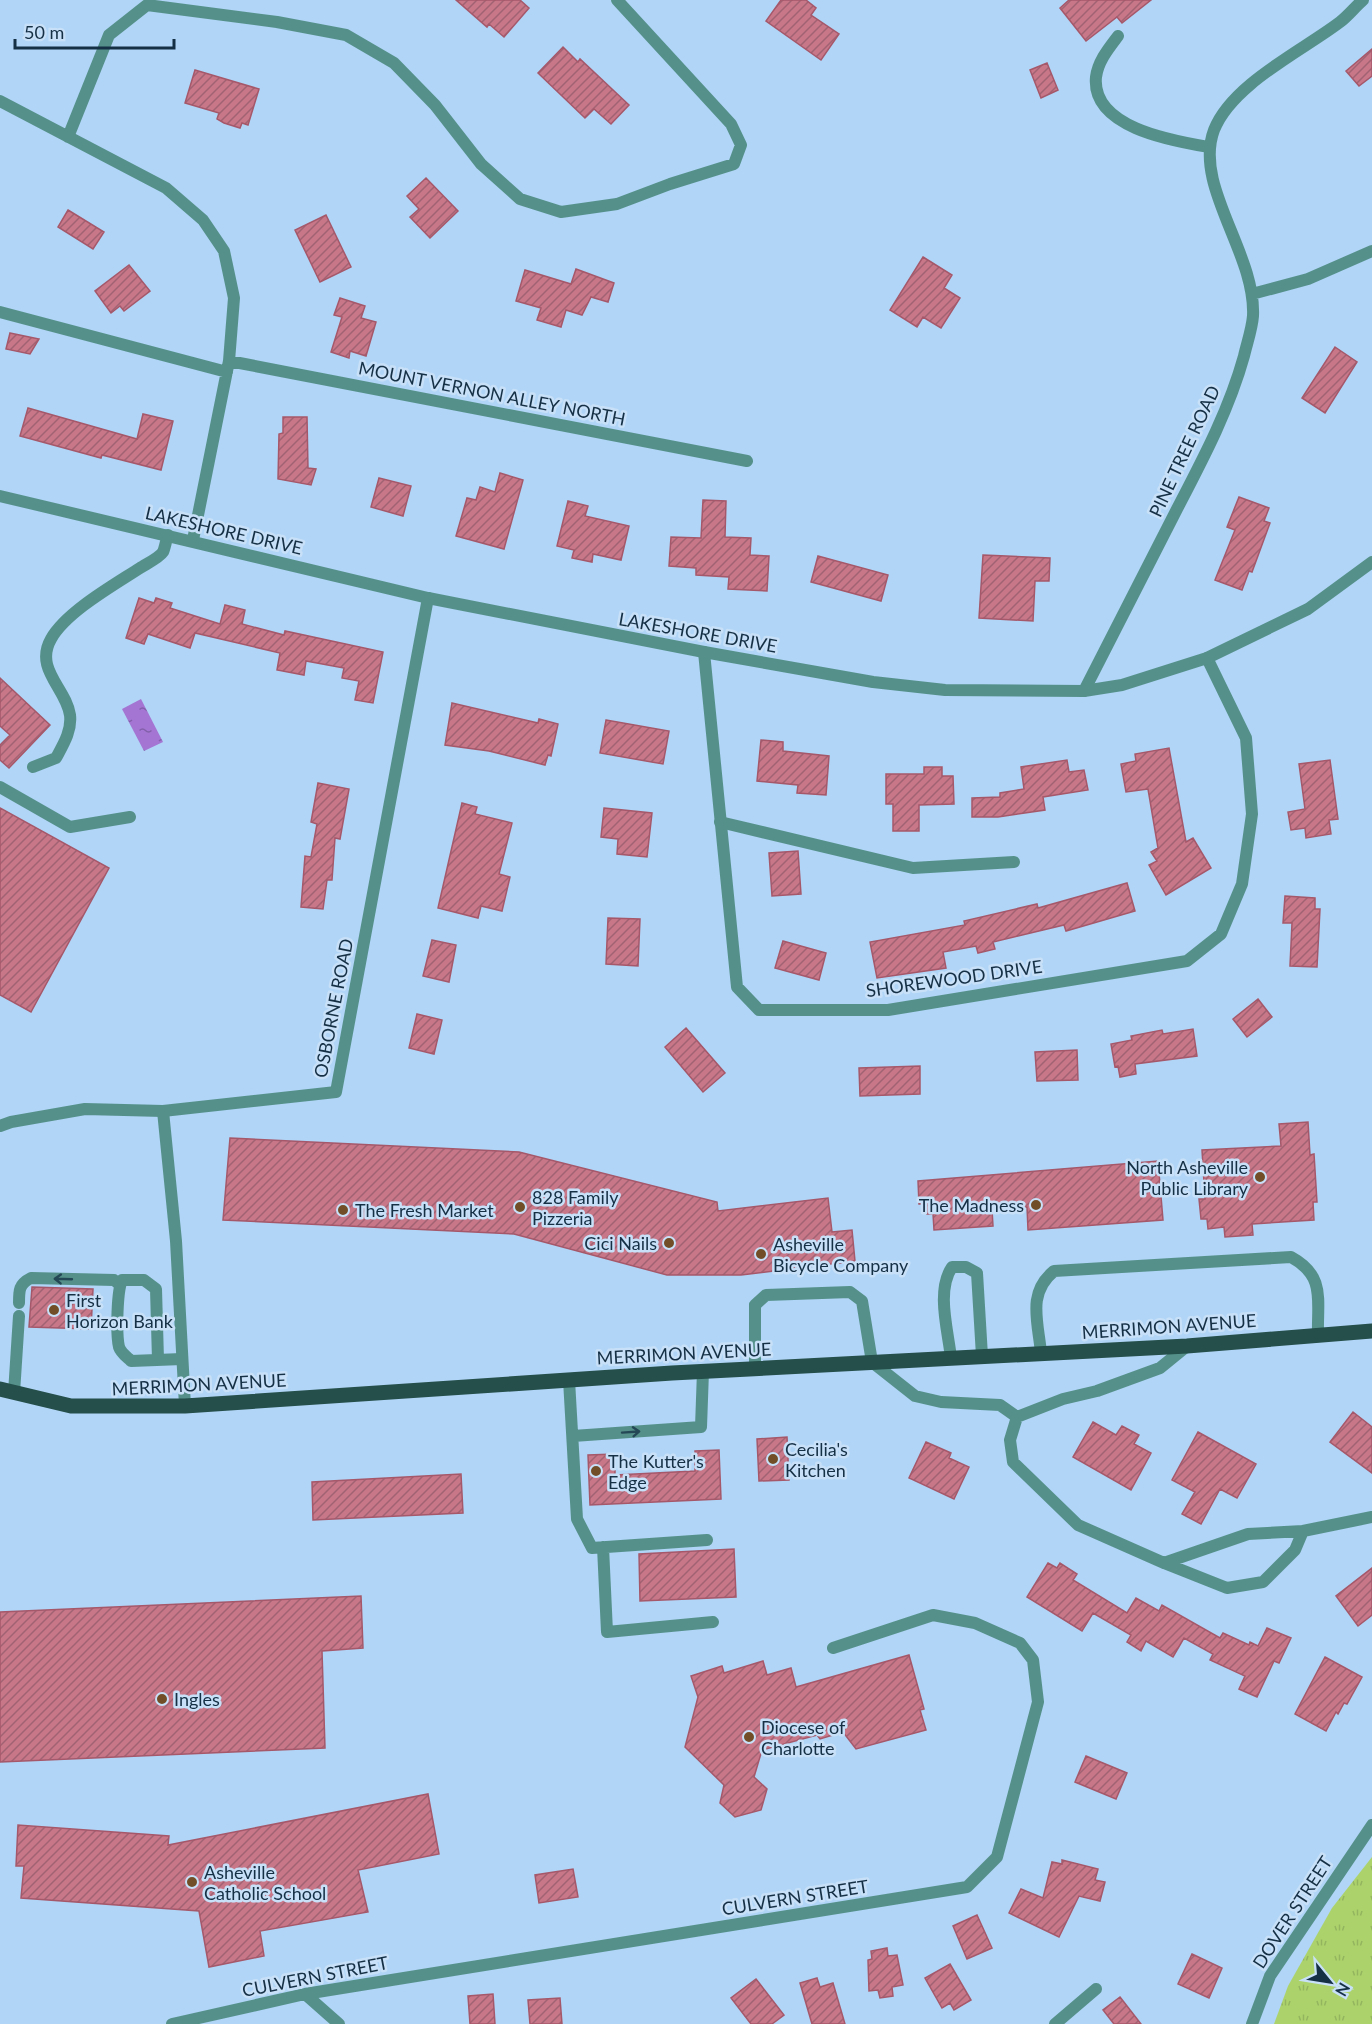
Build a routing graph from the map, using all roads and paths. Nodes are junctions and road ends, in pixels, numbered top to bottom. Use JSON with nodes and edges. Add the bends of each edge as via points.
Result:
{"nodes":[{"id":1,"x":617,"y":0,"type":"edge"},
{"id":2,"x":1363,"y":0,"type":"edge"},
{"id":3,"x":1118,"y":36,"type":"dead end"},
{"id":4,"x":0,"y":100,"type":"edge"},
{"id":5,"x":68,"y":136,"type":"junction"},
{"id":6,"x":1209,"y":147,"type":"junction"},
{"id":7,"x":1372,"y":251,"type":"edge"},
{"id":8,"x":1252,"y":294,"type":"junction"},
{"id":9,"x":0,"y":312,"type":"edge"},
{"id":10,"x":228,"y":366,"type":"junction"},
{"id":11,"x":747,"y":461,"type":"dead end"},
{"id":12,"x":0,"y":496,"type":"edge"},
{"id":13,"x":168,"y":535,"type":"junction"},
{"id":14,"x":193,"y":540,"type":"junction"},
{"id":15,"x":1372,"y":562,"type":"edge"},
{"id":16,"x":428,"y":598,"type":"junction"},
{"id":17,"x":704,"y":652,"type":"junction"},
{"id":18,"x":1207,"y":658,"type":"junction"},
{"id":19,"x":1084,"y":691,"type":"junction"},
{"id":20,"x":33,"y":767,"type":"dead end"},
{"id":21,"x":0,"y":787,"type":"edge"},
{"id":22,"x":130,"y":817,"type":"dead end"},
{"id":23,"x":720,"y":822,"type":"junction"},
{"id":24,"x":1014,"y":862,"type":"dead end"},
{"id":25,"x":163,"y":1111,"type":"junction"},
{"id":26,"x":0,"y":1126,"type":"edge"},
{"id":27,"x":120,"y":1285,"type":"junction"},
{"id":28,"x":1372,"y":1331,"type":"edge"},
{"id":29,"x":1318,"y":1335,"type":"junction"},
{"id":30,"x":1187,"y":1346,"type":"junction"},
{"id":31,"x":1041,"y":1353,"type":"junction"},
{"id":32,"x":982,"y":1356,"type":"junction"},
{"id":33,"x":951,"y":1358,"type":"junction"},
{"id":34,"x":183,"y":1359,"type":"junction"},
{"id":35,"x":158,"y":1360,"type":"junction"},
{"id":36,"x":873,"y":1362,"type":"junction"},
{"id":37,"x":755,"y":1368,"type":"junction"},
{"id":38,"x":703,"y":1371,"type":"junction"},
{"id":39,"x":569,"y":1380,"type":"junction"},
{"id":40,"x":7,"y":1391,"type":"edge"},
{"id":41,"x":185,"y":1406,"type":"junction"},
{"id":42,"x":1017,"y":1416,"type":"junction"},
{"id":43,"x":573,"y":1437,"type":"junction"},
{"id":44,"x":1372,"y":1517,"type":"edge"},
{"id":45,"x":1304,"y":1531,"type":"junction"},
{"id":46,"x":707,"y":1540,"type":"dead end"},
{"id":47,"x":603,"y":1548,"type":"junction"},
{"id":48,"x":1164,"y":1563,"type":"junction"},
{"id":49,"x":713,"y":1622,"type":"dead end"},
{"id":50,"x":833,"y":1648,"type":"dead end"},
{"id":51,"x":1372,"y":1825,"type":"edge"},
{"id":52,"x":1096,"y":1989,"type":"dead end"},
{"id":53,"x":305,"y":1994,"type":"junction"},
{"id":54,"x":172,"y":2024,"type":"edge"},
{"id":55,"x":339,"y":2024,"type":"edge"},
{"id":56,"x":1055,"y":2024,"type":"edge"},
{"id":57,"x":1252,"y":2024,"type":"edge"}],
"edges":[{"from":1,"to":5,"type":"street","via":[[731,124],[741,145],[734,164],[617,204],[561,212],[520,199],[481,164],[435,105],[394,63],[346,35],[147,5],[109,35]]},
{"from":2,"to":6,"type":"street","name":"PINE TREE ROAD","via":[[1342,21],[1248,86],[1215,128]]},
{"from":3,"to":6,"type":"street","via":[[1102,57],[1096,78],[1101,100],[1115,117],[1144,132],[1169,141]]},
{"from":4,"to":5,"type":"street"},
{"from":5,"to":10,"type":"street","via":[[166,188],[203,219],[224,251],[234,298]]},
{"from":6,"to":8,"type":"street","name":"PINE TREE ROAD","via":[[1209,171],[1247,268]]},
{"from":7,"to":8,"type":"street","via":[[1308,279]]},
{"from":8,"to":19,"type":"street","name":"PINE TREE ROAD","via":[[1253,318],[1238,380],[1216,434]]},
{"from":9,"to":10,"type":"street","name":"MOUNT VERNON ALLEY NORTH"},
{"from":10,"to":11,"type":"street","name":"MOUNT VERNON ALLEY NORTH"},
{"from":10,"to":14,"type":"street"},
{"from":12,"to":13,"type":"street","name":"LAKESHORE DRIVE"},
{"from":13,"to":14,"type":"street","name":"LAKESHORE DRIVE"},
{"from":13,"to":20,"type":"street","via":[[162,553],[89,603],[50,640],[48,672],[70,716],[69,732],[56,758]]},
{"from":14,"to":16,"type":"street","name":"LAKESHORE DRIVE"},
{"from":15,"to":18,"type":"street","name":"LAKESHORE DRIVE","via":[[1308,609]]},
{"from":16,"to":17,"type":"street","name":"LAKESHORE DRIVE"},
{"from":16,"to":25,"type":"street","name":"OSBORNE ROAD","via":[[336,1092]]},
{"from":17,"to":19,"type":"street","name":"LAKESHORE DRIVE","via":[[873,682],[945,690]]},
{"from":17,"to":23,"type":"street","name":"SHOREWOOD DRIVE"},
{"from":18,"to":19,"type":"street","name":"LAKESHORE DRIVE","via":[[1122,685]]},
{"from":18,"to":23,"type":"street","name":"SHOREWOOD DRIVE","via":[[1246,738],[1252,814],[1242,884],[1221,934],[1187,961],[888,1010],[759,1010],[737,987]]},
{"from":21,"to":22,"type":"street","via":[[70,828]]},
{"from":23,"to":24,"type":"street","via":[[913,868]]},
{"from":25,"to":26,"type":"street","name":"OSBORNE ROAD","via":[[85,1108]]},
{"from":25,"to":34,"type":"street"},
{"from":27,"to":35,"type":"street","via":[[119,1348],[131,1361]]},
{"from":27,"to":35,"type":"street","via":[[123,1280],[144,1280],[156,1289]]},
{"from":27,"to":40,"type":"street","one_way":true,"via":[[114,1280],[31,1278],[23,1282]]},
{"from":28,"to":29,"type":"main road","name":"MERRIMON AVENUE"},
{"from":29,"to":30,"type":"main road","name":"MERRIMON AVENUE"},
{"from":29,"to":31,"type":"street","via":[[1316,1279],[1305,1265],[1291,1257],[1054,1271],[1041,1281],[1036,1294]]},
{"from":30,"to":31,"type":"main road","name":"MERRIMON AVENUE"},
{"from":30,"to":42,"type":"street","via":[[1160,1368]]},
{"from":31,"to":32,"type":"main road","name":"MERRIMON AVENUE"},
{"from":32,"to":33,"type":"main road","name":"MERRIMON AVENUE"},
{"from":32,"to":33,"type":"street","via":[[977,1273],[966,1267],[952,1267],[945,1277],[944,1295]]},
{"from":33,"to":36,"type":"main road","name":"MERRIMON AVENUE"},
{"from":34,"to":35,"type":"street"},
{"from":34,"to":41,"type":"street"},
{"from":36,"to":37,"type":"main road","name":"MERRIMON AVENUE"},
{"from":36,"to":37,"type":"street","via":[[862,1301],[850,1292],[766,1295],[755,1305]]},
{"from":36,"to":42,"type":"street","via":[[915,1396],[941,1402],[1000,1405]]},
{"from":37,"to":38,"type":"main road","name":"MERRIMON AVENUE"},
{"from":38,"to":39,"type":"main road","name":"MERRIMON AVENUE"},
{"from":43,"to":38,"type":"street","one_way":true,"via":[[701,1426]]},
{"from":39,"to":41,"type":"main road","name":"MERRIMON AVENUE"},
{"from":39,"to":43,"type":"street"},
{"from":40,"to":41,"type":"main road","name":"MERRIMON AVENUE","via":[[71,1406]]},
{"from":42,"to":48,"type":"street","via":[[1010,1440],[1013,1462],[1078,1525]]},
{"from":43,"to":47,"type":"street","via":[[577,1519],[592,1548]]},
{"from":44,"to":45,"type":"street"},
{"from":45,"to":48,"type":"street","via":[[1248,1534]]},
{"from":45,"to":48,"type":"street","via":[[1295,1550],[1263,1582],[1227,1588]]},
{"from":46,"to":47,"type":"street"},
{"from":47,"to":49,"type":"street","via":[[607,1632]]},
{"from":50,"to":53,"type":"street","name":"CULVERN STREET","via":[[933,1615],[975,1623],[1020,1643],[1033,1660],[1038,1702],[997,1857],[967,1887]]},
{"from":51,"to":57,"type":"street","name":"DOVER STREET","via":[[1270,1976]]},
{"from":52,"to":56,"type":"street"},
{"from":53,"to":54,"type":"street","name":"CULVERN STREET"},
{"from":53,"to":55,"type":"street"}]}
